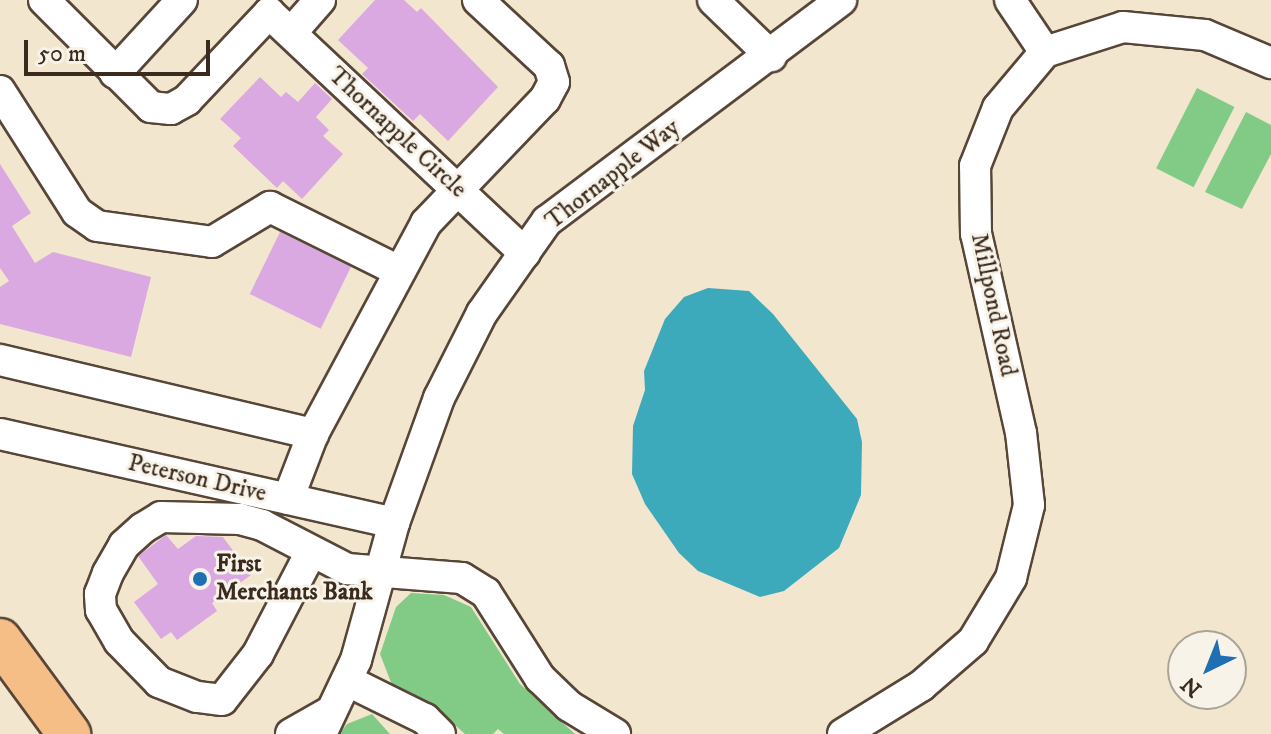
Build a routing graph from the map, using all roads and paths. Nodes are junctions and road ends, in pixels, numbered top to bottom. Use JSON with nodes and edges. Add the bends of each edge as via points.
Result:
{"nodes":[{"id":1,"x":44,"y":0,"type":"edge"},
{"id":2,"x":182,"y":0,"type":"edge"},
{"id":3,"x":320,"y":0,"type":"edge"},
{"id":4,"x":478,"y":0,"type":"edge"},
{"id":5,"x":713,"y":0,"type":"edge"},
{"id":6,"x":841,"y":0,"type":"edge"},
{"id":7,"x":1010,"y":0,"type":"edge"},
{"id":8,"x":271,"y":15,"type":"edge"},
{"id":9,"x":1045,"y":52,"type":"junction"},
{"id":10,"x":771,"y":56,"type":"junction"},
{"id":11,"x":1271,"y":63,"type":"edge"},
{"id":12,"x":115,"y":73,"type":"junction"},
{"id":13,"x":0,"y":91,"type":"edge"},
{"id":14,"x":458,"y":191,"type":"junction"},
{"id":15,"x":525,"y":253,"type":"junction"},
{"id":16,"x":397,"y":270,"type":"junction"},
{"id":17,"x":0,"y":360,"type":"edge"},
{"id":18,"x":0,"y":434,"type":"edge"},
{"id":19,"x":313,"y":434,"type":"junction"},
{"id":20,"x":288,"y":499,"type":"junction"},
{"id":21,"x":394,"y":523,"type":"junction"},
{"id":22,"x":310,"y":554,"type":"junction"},
{"id":23,"x":384,"y":571,"type":"junction"},
{"id":24,"x":0,"y":640,"type":"edge"},
{"id":25,"x":348,"y":681,"type":"junction"},
{"id":26,"x":324,"y":723,"type":"edge"},
{"id":27,"x":69,"y":734,"type":"edge"},
{"id":28,"x":291,"y":734,"type":"edge"},
{"id":29,"x":440,"y":734,"type":"edge"},
{"id":30,"x":615,"y":734,"type":"edge"},
{"id":31,"x":843,"y":734,"type":"edge"}],
"edges":[{"from":1,"to":12,"type":"street"},
{"from":2,"to":12,"type":"street"},
{"from":3,"to":8,"type":"street"},
{"from":4,"to":14,"type":"street","via":[[549,66],[554,82],[545,99]]},
{"from":5,"to":10,"type":"street"},
{"from":6,"to":10,"type":"street","name":"Thornapple Way"},
{"from":7,"to":9,"type":"street"},
{"from":8,"to":12,"type":"street","via":[[187,100],[171,109],[151,107]]},
{"from":8,"to":14,"type":"street","name":"Thornapple Circle"},
{"from":9,"to":11,"type":"street","via":[[1123,27],[1205,35]]},
{"from":9,"to":31,"type":"street","name":"Millpond Road","via":[[998,108],[975,166],[976,234],[1021,433],[1029,505],[1011,578],[973,641],[921,686]]},
{"from":10,"to":15,"type":"street","name":"Thornapple Way","via":[[547,221]]},
{"from":13,"to":16,"type":"street","via":[[77,212],[97,226],[212,242],[227,238],[270,207]]},
{"from":14,"to":15,"type":"street","name":"Thornapple Circle"},
{"from":14,"to":16,"type":"street","via":[[426,223]]},
{"from":15,"to":21,"type":"street","name":"Thornapple Way","via":[[482,313],[439,398]]},
{"from":16,"to":19,"type":"street"},
{"from":17,"to":19,"type":"street"},
{"from":18,"to":20,"type":"street","name":"Peterson Drive"},
{"from":19,"to":20,"type":"street"},
{"from":20,"to":21,"type":"street","name":"Peterson Drive"},
{"from":21,"to":23,"type":"street","name":"Thornapple Way"},
{"from":22,"to":22,"type":"street","via":[[258,654],[222,700],[159,682],[108,624],[100,594],[124,545],[161,517],[211,516],[262,525]]},
{"from":22,"to":23,"type":"street","via":[[347,569]]},
{"from":23,"to":25,"type":"street","name":"Thornapple Way"},
{"from":23,"to":30,"type":"street","via":[[462,578],[486,593],[540,678],[569,706]]},
{"from":24,"to":27,"type":"highway"},
{"from":25,"to":26,"type":"street","name":"Thornapple Way"},
{"from":25,"to":29,"type":"street","via":[[425,719]]},
{"from":26,"to":28,"type":"street","name":"Thornapple Way"}]}
